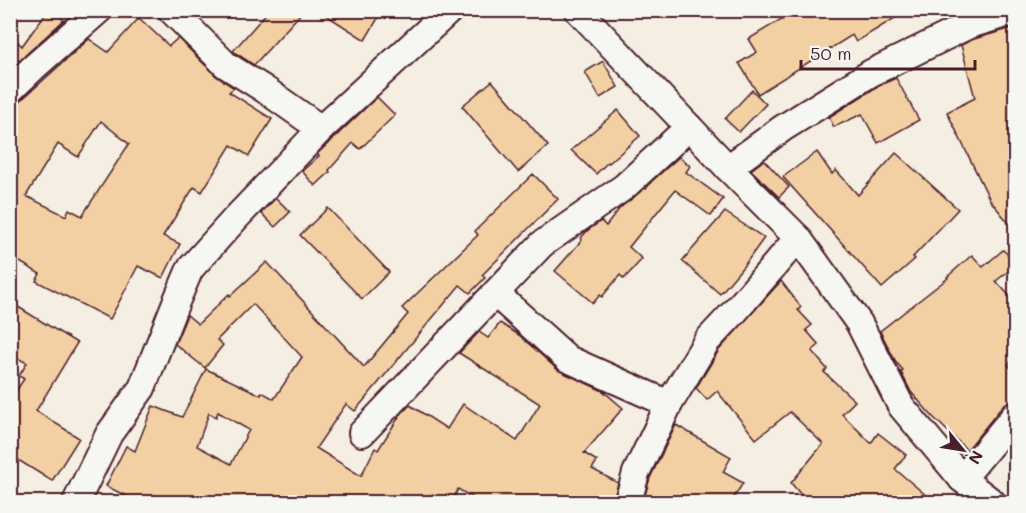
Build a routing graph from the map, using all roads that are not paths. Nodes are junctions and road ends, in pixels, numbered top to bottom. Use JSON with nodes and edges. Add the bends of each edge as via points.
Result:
{"nodes":[{"id":1,"x":99,"y":10,"type":"edge"},
{"id":2,"x":171,"y":10,"type":"edge"},
{"id":3,"x":450,"y":10,"type":"edge"},
{"id":4,"x":579,"y":11,"type":"edge"},
{"id":5,"x":1016,"y":11,"type":"edge"},
{"id":6,"x":10,"y":90,"type":"edge"},
{"id":7,"x":689,"y":127,"type":"junction"},
{"id":8,"x":321,"y":129,"type":"junction"},
{"id":9,"x":728,"y":168,"type":"junction"},
{"id":10,"x":798,"y":238,"type":"junction"},
{"id":11,"x":496,"y":294,"type":"junction"},
{"id":12,"x":669,"y":404,"type":"junction"},
{"id":13,"x":1016,"y":414,"type":"edge"},
{"id":14,"x":362,"y":433,"type":"dead end"},
{"id":15,"x":962,"y":479,"type":"junction"},
{"id":16,"x":76,"y":502,"type":"edge"},
{"id":17,"x":628,"y":502,"type":"edge"},
{"id":18,"x":992,"y":502,"type":"edge"}],
"edges":[{"from":1,"to":6,"type":"street"},
{"from":2,"to":8,"type":"street","via":[[226,64]]},
{"from":3,"to":8,"type":"street"},
{"from":4,"to":7,"type":"street"},
{"from":5,"to":9,"type":"street","via":[[969,25],[871,73]]},
{"from":7,"to":9,"type":"street"},
{"from":7,"to":11,"type":"street","via":[[624,187],[542,244]]},
{"from":8,"to":16,"type":"street","via":[[190,269],[142,388],[110,434]]},
{"from":9,"to":10,"type":"street"},
{"from":10,"to":12,"type":"street","via":[[707,340]]},
{"from":10,"to":15,"type":"street","via":[[859,323],[901,406]]},
{"from":11,"to":12,"type":"street","via":[[568,359]]},
{"from":11,"to":14,"type":"street"},
{"from":12,"to":17,"type":"street","via":[[636,473]]},
{"from":13,"to":15,"type":"street"},
{"from":15,"to":18,"type":"street"}]}
